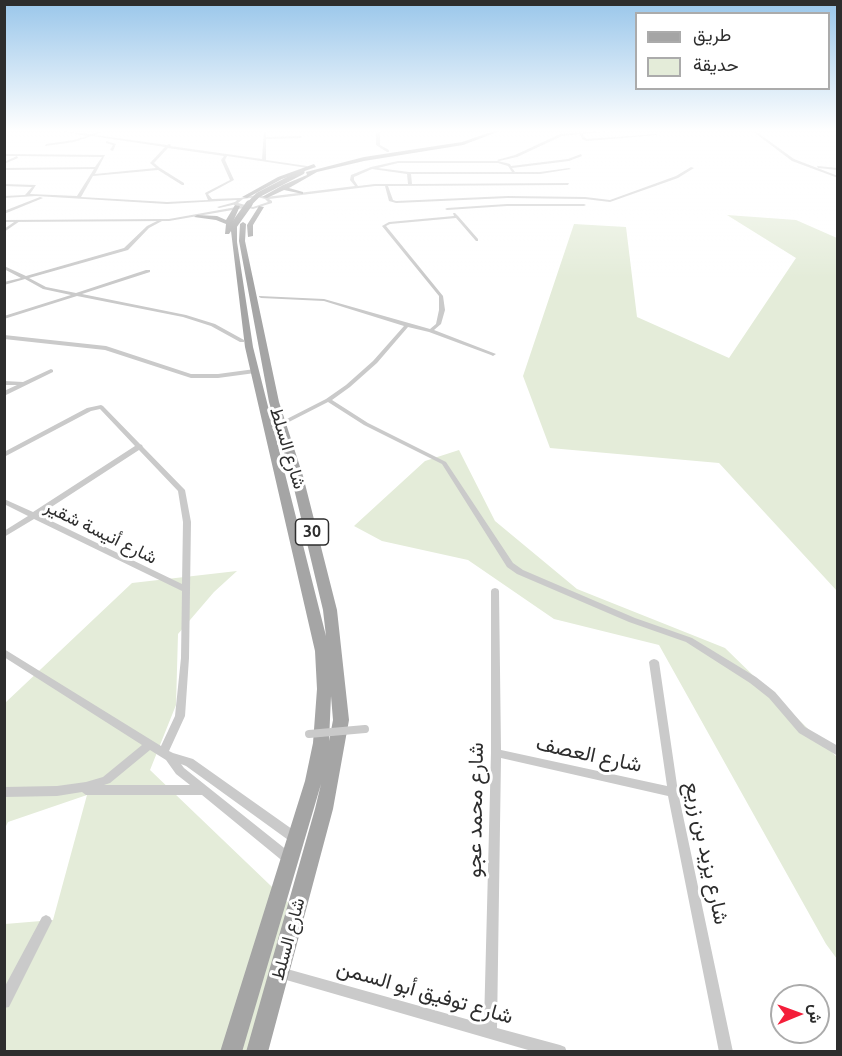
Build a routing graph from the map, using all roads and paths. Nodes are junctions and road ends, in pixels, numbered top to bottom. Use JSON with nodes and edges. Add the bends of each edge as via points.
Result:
{"nodes":[{"id":1,"x":90,"y":179,"type":"edge"},
{"id":2,"x":175,"y":179,"type":"edge"},
{"id":3,"x":232,"y":179,"type":"edge"},
{"id":4,"x":278,"y":179,"type":"edge"},
{"id":5,"x":289,"y":179,"type":"edge"},
{"id":6,"x":291,"y":179,"type":"edge"},
{"id":7,"x":302,"y":179,"type":"edge"},
{"id":8,"x":352,"y":179,"type":"edge"},
{"id":9,"x":410,"y":179,"type":"edge"},
{"id":10,"x":671,"y":179,"type":"edge"},
{"id":11,"x":183,"y":184,"type":"dead end"},
{"id":12,"x":568,"y":184,"type":"dead end"},
{"id":13,"x":4,"y":185,"type":"edge"},
{"id":14,"x":386,"y":185,"type":"junction"},
{"id":15,"x":410,"y":185,"type":"junction"},
{"id":16,"x":285,"y":186,"type":"junction"},
{"id":17,"x":357,"y":187,"type":"junction"},
{"id":18,"x":326,"y":190,"type":"junction"},
{"id":19,"x":301,"y":193,"type":"junction"},
{"id":20,"x":27,"y":195,"type":"junction"},
{"id":21,"x":45,"y":196,"type":"junction"},
{"id":22,"x":4,"y":197,"type":"edge"},
{"id":23,"x":266,"y":197,"type":"junction"},
{"id":24,"x":78,"y":198,"type":"junction"},
{"id":25,"x":211,"y":201,"type":"junction"},
{"id":26,"x":436,"y":201,"type":"junction"},
{"id":27,"x":270,"y":203,"type":"junction"},
{"id":28,"x":239,"y":204,"type":"junction"},
{"id":29,"x":584,"y":205,"type":"dead end"},
{"id":30,"x":261,"y":207,"type":"junction"},
{"id":31,"x":447,"y":209,"type":"junction"},
{"id":32,"x":4,"y":213,"type":"edge"},
{"id":33,"x":197,"y":217,"type":"junction"},
{"id":34,"x":457,"y":217,"type":"junction"},
{"id":35,"x":4,"y":220,"type":"edge"},
{"id":36,"x":161,"y":220,"type":"junction"},
{"id":37,"x":18,"y":221,"type":"junction"},
{"id":38,"x":141,"y":221,"type":"junction"},
{"id":39,"x":228,"y":223,"type":"junction"},
{"id":40,"x":148,"y":227,"type":"junction"},
{"id":41,"x":4,"y":231,"type":"edge"},
{"id":42,"x":477,"y":240,"type":"dead end"},
{"id":43,"x":4,"y":267,"type":"edge"},
{"id":44,"x":148,"y":271,"type":"dead end"},
{"id":45,"x":22,"y":278,"type":"junction"},
{"id":46,"x":4,"y":284,"type":"edge"},
{"id":47,"x":77,"y":294,"type":"junction"},
{"id":48,"x":258,"y":296,"type":"junction"},
{"id":49,"x":4,"y":318,"type":"edge"},
{"id":50,"x":407,"y":326,"type":"junction"},
{"id":51,"x":431,"y":331,"type":"junction"},
{"id":52,"x":4,"y":338,"type":"edge"},
{"id":53,"x":242,"y":341,"type":"junction"},
{"id":54,"x":492,"y":354,"type":"dead end"},
{"id":55,"x":254,"y":369,"type":"junction"},
{"id":56,"x":51,"y":371,"type":"dead end"},
{"id":57,"x":4,"y":383,"type":"edge"},
{"id":58,"x":25,"y":384,"type":"junction"},
{"id":59,"x":4,"y":394,"type":"edge"},
{"id":60,"x":328,"y":400,"type":"junction"},
{"id":61,"x":281,"y":424,"type":"junction"},
{"id":62,"x":140,"y":446,"type":"junction"},
{"id":63,"x":4,"y":455,"type":"edge"},
{"id":64,"x":4,"y":501,"type":"edge"},
{"id":65,"x":34,"y":516,"type":"junction"},
{"id":66,"x":4,"y":535,"type":"edge"},
{"id":67,"x":185,"y":589,"type":"junction"},
{"id":68,"x":495,"y":591,"type":"dead end"},
{"id":69,"x":4,"y":652,"type":"edge"},
{"id":70,"x":654,"y":662,"type":"dead end"},
{"id":71,"x":365,"y":729,"type":"dead end"},
{"id":72,"x":309,"y":734,"type":"dead end"},
{"id":73,"x":150,"y":744,"type":"junction"},
{"id":74,"x":837,"y":752,"type":"edge"},
{"id":75,"x":496,"y":753,"type":"junction"},
{"id":76,"x":167,"y":755,"type":"junction"},
{"id":77,"x":72,"y":790,"type":"junction"},
{"id":78,"x":203,"y":790,"type":"junction"},
{"id":79,"x":4,"y":792,"type":"edge"},
{"id":80,"x":673,"y":792,"type":"junction"},
{"id":81,"x":297,"y":839,"type":"junction"},
{"id":82,"x":290,"y":860,"type":"junction"},
{"id":83,"x":46,"y":921,"type":"dead end"},
{"id":84,"x":279,"y":972,"type":"junction"},
{"id":85,"x":4,"y":1002,"type":"edge"},
{"id":86,"x":490,"y":1030,"type":"junction"},
{"id":87,"x":231,"y":1052,"type":"edge"},
{"id":88,"x":257,"y":1052,"type":"edge"},
{"id":89,"x":560,"y":1052,"type":"edge"},
{"id":90,"x":726,"y":1052,"type":"edge"}],
"edges":[{"from":1,"to":24,"type":"street"},
{"from":2,"to":11,"type":"street"},
{"from":3,"to":25,"type":"street","via":[[206,194]]},
{"from":4,"to":28,"type":"main road"},
{"from":5,"to":55,"type":"main road","name":"شارع السلط","number":"30","bridge":true,"via":[[262,192],[236,220],[234,242]]},
{"from":6,"to":48,"type":"main road","name":"شارع السلط","number":"30","bridge":true,"via":[[269,192],[244,221],[243,241]]},
{"from":7,"to":16,"type":"main road"},
{"from":8,"to":17,"type":"street"},
{"from":9,"to":15,"type":"street"},
{"from":10,"to":26,"type":"street","via":[[610,201],[560,197]]},
{"from":12,"to":15,"type":"street"},
{"from":13,"to":20,"type":"street","via":[[34,186]]},
{"from":14,"to":15,"type":"street"},
{"from":14,"to":17,"type":"street"},
{"from":14,"to":26,"type":"street","via":[[393,202]]},
{"from":16,"to":19,"type":"main road"},
{"from":16,"to":23,"type":"main road"},
{"from":17,"to":18,"type":"street"},
{"from":18,"to":19,"type":"street"},
{"from":18,"to":27,"type":"street"},
{"from":19,"to":23,"type":"street"},
{"from":20,"to":21,"type":"street"},
{"from":20,"to":22,"type":"street"},
{"from":21,"to":24,"type":"street"},
{"from":21,"to":32,"type":"street"},
{"from":23,"to":27,"type":"street"},
{"from":23,"to":28,"type":"street"},
{"from":24,"to":25,"type":"street","via":[[159,203]]},
{"from":25,"to":28,"type":"street"},
{"from":26,"to":31,"type":"street"},
{"from":27,"to":30,"type":"street"},
{"from":28,"to":30,"type":"street"},
{"from":28,"to":33,"type":"street"},
{"from":28,"to":35,"type":"street","via":[[170,218]]},
{"from":28,"to":39,"type":"main road"},
{"from":29,"to":31,"type":"street"},
{"from":30,"to":48,"type":"main road","via":[[249,231]]},
{"from":31,"to":34,"type":"street"},
{"from":33,"to":36,"type":"street"},
{"from":33,"to":39,"type":"main road","via":[[213,217]]},
{"from":34,"to":42,"type":"street"},
{"from":34,"to":51,"type":"street","via":[[384,225],[441,296],[440,320]]},
{"from":35,"to":37,"type":"street"},
{"from":36,"to":38,"type":"street"},
{"from":36,"to":40,"type":"street"},
{"from":37,"to":38,"type":"street"},
{"from":37,"to":41,"type":"street"},
{"from":38,"to":40,"type":"street"},
{"from":39,"to":53,"type":"main road","via":[[226,243]]},
{"from":40,"to":45,"type":"street","via":[[126,249]]},
{"from":43,"to":45,"type":"street"},
{"from":44,"to":47,"type":"street"},
{"from":45,"to":46,"type":"street"},
{"from":45,"to":47,"type":"street","via":[[45,288]]},
{"from":47,"to":49,"type":"street"},
{"from":47,"to":53,"type":"street","via":[[184,315]]},
{"from":48,"to":50,"type":"street","via":[[324,300]]},
{"from":48,"to":61,"type":"main road","name":"شارع السلط","number":"30"},
{"from":50,"to":51,"type":"street"},
{"from":50,"to":60,"type":"street","via":[[366,370]]},
{"from":51,"to":54,"type":"street"},
{"from":52,"to":55,"type":"street","via":[[106,348],[191,376]]},
{"from":53,"to":55,"type":"main road","via":[[245,357]]},
{"from":55,"to":81,"type":"main road","name":"شارع السلط","number":"30","via":[[322,651],[321,743]]},
{"from":56,"to":58,"type":"street"},
{"from":57,"to":58,"type":"street"},
{"from":58,"to":59,"type":"street"},
{"from":60,"to":61,"type":"street"},
{"from":60,"to":74,"type":"street","via":[[444,463],[510,565],[520,572],[632,620],[690,639],[753,680],[772,695],[802,730]]},
{"from":61,"to":84,"type":"main road","name":"شارع السلط","number":"30","via":[[315,540],[330,610],[341,724],[324,809]]},
{"from":62,"to":63,"type":"street","via":[[105,409],[97,407]]},
{"from":62,"to":65,"type":"street"},
{"from":62,"to":67,"type":"street","via":[[176,482],[183,496],[187,522]]},
{"from":64,"to":65,"type":"street","name":"شارع أنيسة شقير"},
{"from":65,"to":66,"type":"street"},
{"from":65,"to":67,"type":"street","name":"شارع أنيسة شقير"},
{"from":67,"to":76,"type":"street","via":[[181,710]]},
{"from":68,"to":75,"type":"street","name":"شارع محمد عجو"},
{"from":69,"to":73,"type":"street"},
{"from":70,"to":80,"type":"street","name":"شارع يزيد بن زريع"},
{"from":71,"to":72,"type":"street","bridge":true},
{"from":73,"to":76,"type":"street"},
{"from":73,"to":77,"type":"street","via":[[106,780]]},
{"from":75,"to":80,"type":"street","name":"شارع العصف"},
{"from":75,"to":86,"type":"street","name":"شارع محمد عجو"},
{"from":76,"to":78,"type":"street"},
{"from":76,"to":81,"type":"street","via":[[189,762]]},
{"from":77,"to":78,"type":"street"},
{"from":77,"to":79,"type":"street"},
{"from":78,"to":82,"type":"street"},
{"from":80,"to":90,"type":"street","name":"شارع يزيد بن زريع"},
{"from":81,"to":82,"type":"main road","name":"شارع السلط","number":"30"},
{"from":82,"to":87,"type":"main road","name":"شارع السلط","number":"30"},
{"from":83,"to":85,"type":"street"},
{"from":84,"to":86,"type":"street","name":"شارع توفيق أبو السمن"},
{"from":84,"to":88,"type":"main road","name":"شارع السلط","number":"30"},
{"from":86,"to":89,"type":"street","name":"شارع توفيق أبو السمن"}]}
